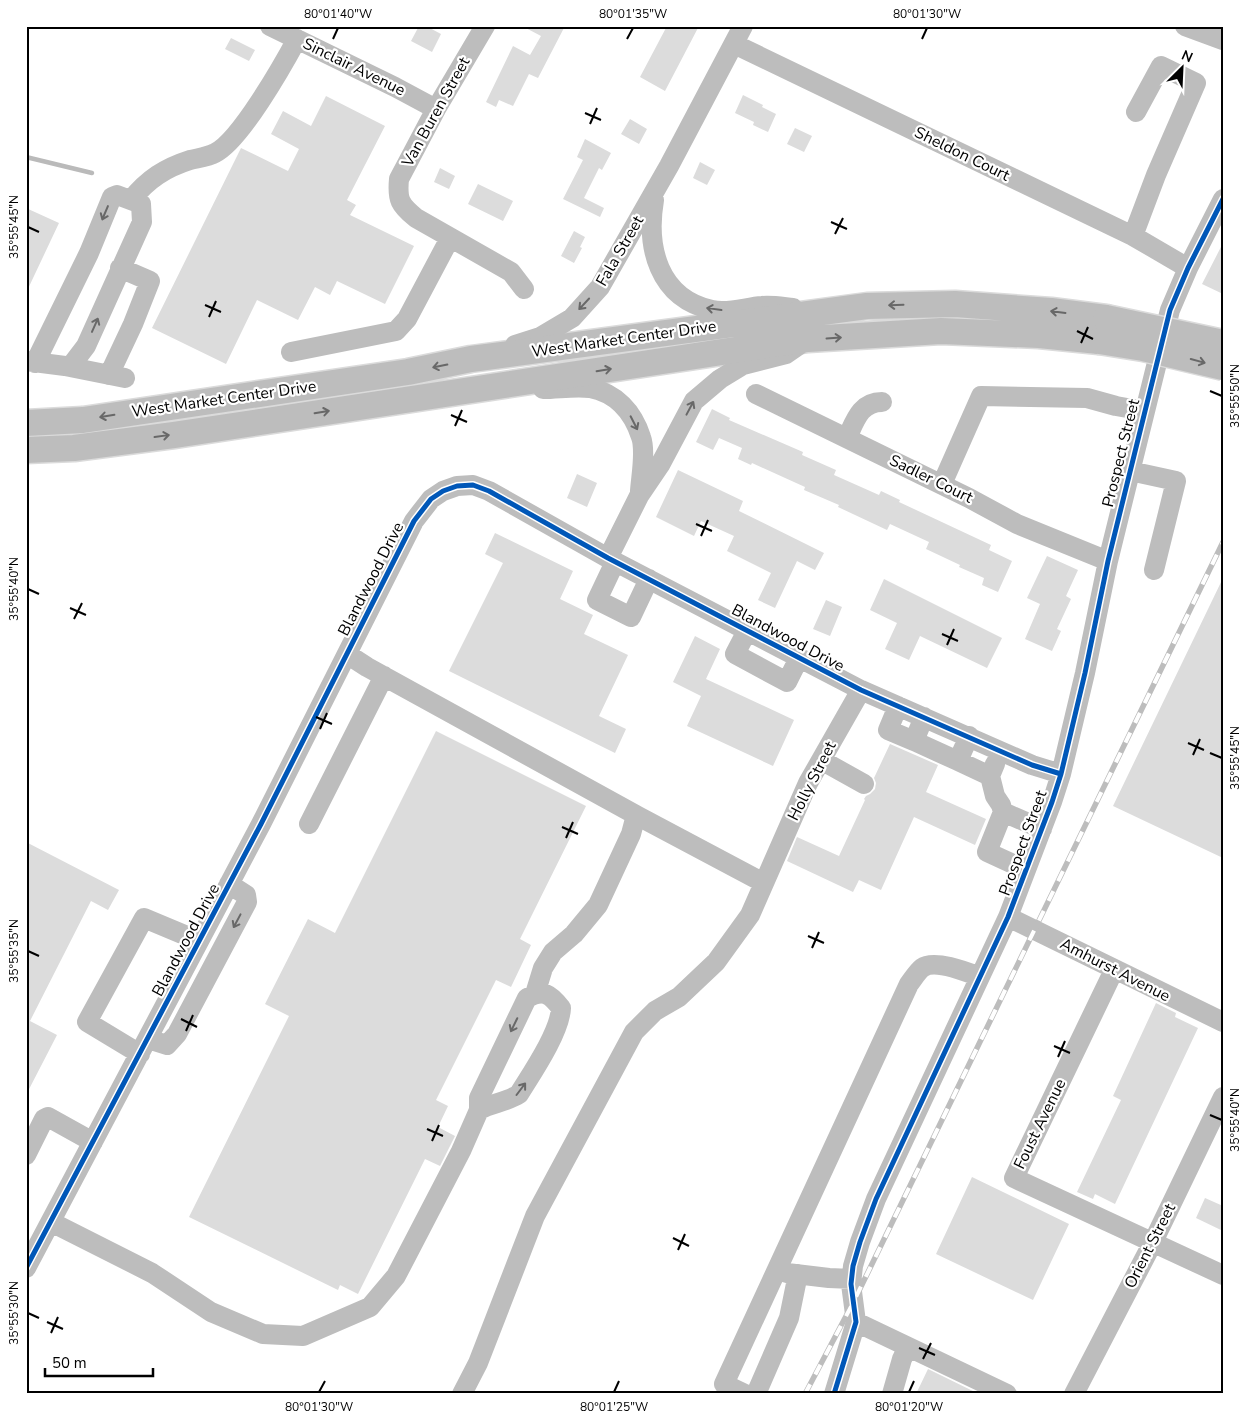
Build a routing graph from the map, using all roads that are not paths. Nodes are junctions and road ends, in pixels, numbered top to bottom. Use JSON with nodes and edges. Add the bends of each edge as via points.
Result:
{"nodes":[{"id":1,"x":270,"y":26,"type":"edge"},
{"id":2,"x":485,"y":26,"type":"edge"},
{"id":3,"x":743,"y":26,"type":"edge"},
{"id":4,"x":1185,"y":26,"type":"edge"},
{"id":5,"x":297,"y":39,"type":"junction"},
{"id":6,"x":1223,"y":40,"type":"edge"},
{"id":7,"x":734,"y":44,"type":"junction"},
{"id":8,"x":436,"y":109,"type":"junction"},
{"id":9,"x":1136,"y":112,"type":"dead end"},
{"id":10,"x":656,"y":189,"type":"junction"},
{"id":11,"x":1223,"y":199,"type":"edge"},
{"id":12,"x":132,"y":200,"type":"junction"},
{"id":13,"x":1133,"y":236,"type":"junction"},
{"id":14,"x":450,"y":238,"type":"junction"},
{"id":15,"x":120,"y":268,"type":"junction"},
{"id":16,"x":1188,"y":268,"type":"junction"},
{"id":17,"x":524,"y":288,"type":"dead end"},
{"id":18,"x":832,"y":311,"type":"junction"},
{"id":19,"x":1102,"y":330,"type":"junction"},
{"id":20,"x":808,"y":339,"type":"junction"},
{"id":21,"x":1223,"y":343,"type":"edge"},
{"id":22,"x":291,"y":352,"type":"dead end"},
{"id":23,"x":471,"y":359,"type":"junction"},
{"id":24,"x":31,"y":362,"type":"edge"},
{"id":25,"x":70,"y":367,"type":"junction"},
{"id":26,"x":1223,"y":367,"type":"edge"},
{"id":27,"x":478,"y":389,"type":"junction"},
{"id":28,"x":756,"y":394,"type":"dead end"},
{"id":29,"x":882,"y":402,"type":"dead end"},
{"id":30,"x":1144,"y":411,"type":"junction"},
{"id":31,"x":26,"y":423,"type":"edge"},
{"id":32,"x":847,"y":438,"type":"junction"},
{"id":33,"x":26,"y":450,"type":"edge"},
{"id":34,"x":1130,"y":471,"type":"junction"},
{"id":35,"x":942,"y":484,"type":"junction"},
{"id":36,"x":639,"y":496,"type":"junction"},
{"id":37,"x":612,"y":560,"type":"junction"},
{"id":38,"x":1108,"y":561,"type":"junction"},
{"id":39,"x":1154,"y":570,"type":"dead end"},
{"id":40,"x":649,"y":579,"type":"junction"},
{"id":41,"x":747,"y":631,"type":"junction"},
{"id":42,"x":347,"y":654,"type":"junction"},
{"id":43,"x":799,"y":658,"type":"junction"},
{"id":44,"x":384,"y":676,"type":"junction"},
{"id":45,"x":861,"y":690,"type":"junction"},
{"id":46,"x":898,"y":706,"type":"junction"},
{"id":47,"x":924,"y":717,"type":"junction"},
{"id":48,"x":968,"y":736,"type":"junction"},
{"id":49,"x":914,"y":741,"type":"junction"},
{"id":50,"x":1001,"y":751,"type":"junction"},
{"id":51,"x":821,"y":760,"type":"junction"},
{"id":52,"x":958,"y":761,"type":"junction"},
{"id":53,"x":1061,"y":774,"type":"junction"},
{"id":54,"x":990,"y":776,"type":"junction"},
{"id":55,"x":864,"y":784,"type":"dead end"},
{"id":56,"x":1003,"y":812,"type":"junction"},
{"id":57,"x":636,"y":815,"type":"junction"},
{"id":58,"x":309,"y":824,"type":"dead end"},
{"id":59,"x":1042,"y":828,"type":"junction"},
{"id":60,"x":1026,"y":870,"type":"junction"},
{"id":61,"x":765,"y":879,"type":"junction"},
{"id":62,"x":230,"y":884,"type":"junction"},
{"id":63,"x":1008,"y":917,"type":"junction"},
{"id":64,"x":199,"y":941,"type":"junction"},
{"id":65,"x":1114,"y":970,"type":"junction"},
{"id":66,"x":980,"y":977,"type":"junction"},
{"id":67,"x":536,"y":994,"type":"junction"},
{"id":68,"x":1223,"y":1022,"type":"edge"},
{"id":69,"x":144,"y":1046,"type":"junction"},
{"id":70,"x":1223,"y":1098,"type":"edge"},
{"id":71,"x":479,"y":1110,"type":"junction"},
{"id":72,"x":93,"y":1142,"type":"junction"},
{"id":73,"x":26,"y":1155,"type":"edge"},
{"id":74,"x":51,"y":1222,"type":"junction"},
{"id":75,"x":1152,"y":1242,"type":"junction"},
{"id":76,"x":28,"y":1263,"type":"edge"},
{"id":77,"x":776,"y":1271,"type":"junction"},
{"id":78,"x":798,"y":1274,"type":"junction"},
{"id":79,"x":1223,"y":1276,"type":"edge"},
{"id":80,"x":852,"y":1278,"type":"junction"},
{"id":81,"x":856,"y":1322,"type":"junction"},
{"id":82,"x":908,"y":1347,"type":"junction"},
{"id":83,"x":985,"y":1389,"type":"edge"},
{"id":84,"x":462,"y":1394,"type":"edge"},
{"id":85,"x":745,"y":1394,"type":"edge"},
{"id":86,"x":756,"y":1394,"type":"edge"},
{"id":87,"x":834,"y":1394,"type":"edge"},
{"id":88,"x":892,"y":1394,"type":"edge"},
{"id":89,"x":1007,"y":1394,"type":"edge"},
{"id":90,"x":1074,"y":1394,"type":"edge"}],
"edges":[{"from":1,"to":5,"type":"street","name":"Sinclair Avenue"},
{"from":2,"to":8,"type":"street","name":"Van Buren Street"},
{"from":3,"to":7,"type":"street","name":"Fala Street"},
{"from":4,"to":6,"type":"street"},
{"from":5,"to":8,"type":"street","name":"Sinclair Avenue"},
{"from":5,"to":12,"type":"street","via":[[237,134],[216,153],[167,168]]},
{"from":7,"to":10,"type":"street","name":"Fala Street"},
{"from":7,"to":13,"type":"street","name":"Sheldon Court"},
{"from":8,"to":14,"type":"street","name":"Van Buren Street","via":[[399,179],[399,200],[416,218]]},
{"from":9,"to":13,"type":"street","via":[[1161,66],[1196,83]]},
{"from":18,"to":10,"type":"street","name":"Fala Street","one_way":true,"via":[[763,306],[713,310],[682,296],[660,272],[656,259],[651,230]]},
{"from":10,"to":23,"type":"street","name":"Fala Street","one_way":true,"via":[[600,287],[572,318],[540,337]]},
{"from":11,"to":16,"type":"street","name":"Prospect Street"},
{"from":12,"to":15,"type":"street","via":[[140,204],[142,222]]},
{"from":12,"to":24,"type":"street","one_way":true,"via":[[117,195],[112,197],[92,244]]},
{"from":13,"to":16,"type":"street","name":"Sheldon Court"},
{"from":14,"to":17,"type":"street","via":[[511,272]]},
{"from":14,"to":22,"type":"street","via":[[406,319],[396,330]]},
{"from":25,"to":15,"type":"street","one_way":true,"via":[[86,346]]},
{"from":15,"to":25,"type":"street","via":[[150,281],[117,376]]},
{"from":16,"to":30,"type":"street","name":"Prospect Street","via":[[1170,310]]},
{"from":19,"to":18,"type":"main road","name":"West Market Center Drive","one_way":true,"via":[[1051,311],[955,304],[867,306]]},
{"from":18,"to":23,"type":"main road","name":"West Market Center Drive"},
{"from":20,"to":19,"type":"main road","name":"West Market Center Drive","one_way":true,"via":[[941,331],[1039,334]]},
{"from":19,"to":21,"type":"main road","name":"West Market Center Drive","bridge":true},
{"from":19,"to":26,"type":"main road","name":"West Market Center Drive","one_way":true,"bridge":true,"via":[[1143,348]]},
{"from":27,"to":20,"type":"main road","name":"West Market Center Drive","one_way":true},
{"from":36,"to":20,"type":"street","one_way":true,"via":[[660,465],[694,401],[720,379],[743,366],[786,354]]},
{"from":23,"to":31,"type":"main road","name":"West Market Center Drive","one_way":true,"via":[[408,372],[83,420]]},
{"from":24,"to":25,"type":"street"},
{"from":33,"to":27,"type":"main road","name":"West Market Center Drive","one_way":true,"via":[[74,448],[156,437]]},
{"from":27,"to":36,"type":"street","one_way":true,"via":[[590,388],[613,397],[625,406],[642,438]]},
{"from":28,"to":32,"type":"street","name":"Sadler Court"},
{"from":29,"to":32,"type":"street","via":[[861,410]]},
{"from":30,"to":34,"type":"street","name":"Prospect Street"},
{"from":30,"to":35,"type":"street","via":[[1087,398],[981,396]]},
{"from":32,"to":35,"type":"street","name":"Sadler Court"},
{"from":34,"to":38,"type":"street","name":"Prospect Street"},
{"from":34,"to":39,"type":"street","via":[[1176,481]]},
{"from":35,"to":38,"type":"street","name":"Sadler Court","via":[[1017,524]]},
{"from":36,"to":37,"type":"street"},
{"from":37,"to":40,"type":"street","name":"Blandwood Drive"},
{"from":37,"to":40,"type":"street","via":[[597,600],[631,617]]},
{"from":37,"to":42,"type":"street","name":"Blandwood Drive","via":[[489,491],[473,485],[457,486],[431,499],[414,521]]},
{"from":38,"to":53,"type":"street","name":"Prospect Street"},
{"from":40,"to":41,"type":"street","name":"Blandwood Drive"},
{"from":41,"to":43,"type":"street","name":"Blandwood Drive"},
{"from":41,"to":43,"type":"street","via":[[735,654],[788,682]]},
{"from":42,"to":44,"type":"street"},
{"from":42,"to":62,"type":"street","name":"Blandwood Drive"},
{"from":43,"to":45,"type":"street","name":"Blandwood Drive"},
{"from":44,"to":57,"type":"street"},
{"from":44,"to":58,"type":"street"},
{"from":45,"to":46,"type":"street","name":"Blandwood Drive"},
{"from":45,"to":51,"type":"street","name":"Holly Street"},
{"from":46,"to":47,"type":"street","name":"Blandwood Drive"},
{"from":46,"to":49,"type":"street","via":[[888,730]]},
{"from":47,"to":48,"type":"street","name":"Blandwood Drive"},
{"from":47,"to":49,"type":"street"},
{"from":48,"to":50,"type":"street","name":"Blandwood Drive"},
{"from":48,"to":52,"type":"street"},
{"from":49,"to":52,"type":"street"},
{"from":50,"to":53,"type":"street","name":"Blandwood Drive"},
{"from":50,"to":54,"type":"street"},
{"from":51,"to":55,"type":"street"},
{"from":51,"to":61,"type":"street","name":"Holly Street"},
{"from":52,"to":54,"type":"street"},
{"from":53,"to":59,"type":"street","name":"Prospect Street"},
{"from":54,"to":56,"type":"street"},
{"from":56,"to":59,"type":"street"},
{"from":56,"to":60,"type":"street","via":[[987,852]]},
{"from":57,"to":61,"type":"street"},
{"from":57,"to":67,"type":"street","via":[[631,834],[598,905],[574,934],[553,952],[543,968]]},
{"from":59,"to":60,"type":"street","name":"Prospect Street"},
{"from":60,"to":63,"type":"street","name":"Prospect Street"},
{"from":61,"to":84,"type":"street","name":"Holly Street","via":[[750,915],[716,962],[679,997],[655,1011],[634,1032],[535,1216],[478,1363]]},
{"from":62,"to":64,"type":"street","name":"Blandwood Drive"},
{"from":62,"to":69,"type":"street","one_way":true,"via":[[246,895],[248,902],[172,1042]]},
{"from":63,"to":65,"type":"street","name":"Amhurst Avenue"},
{"from":63,"to":66,"type":"street","name":"Prospect Street"},
{"from":64,"to":69,"type":"street","name":"Blandwood Drive"},
{"from":64,"to":69,"type":"street","via":[[144,918],[87,1022]]},
{"from":65,"to":68,"type":"street","name":"Amhurst Avenue"},
{"from":65,"to":75,"type":"street","name":"Foust Avenue","via":[[1014,1178]]},
{"from":66,"to":77,"type":"street","via":[[956,968],[930,965],[922,968],[909,984]]},
{"from":66,"to":80,"type":"street","name":"Prospect Street","via":[[876,1199],[860,1242]]},
{"from":67,"to":71,"type":"street","one_way":true,"via":[[527,998],[479,1098]]},
{"from":71,"to":67,"type":"street","one_way":true,"via":[[511,1100],[519,1094],[552,1036],[561,1008],[552,997]]},
{"from":69,"to":72,"type":"street","name":"Blandwood Drive"},
{"from":70,"to":75,"type":"street","name":"Orient Street"},
{"from":71,"to":74,"type":"street","via":[[396,1276],[370,1307],[303,1336],[263,1334],[211,1312],[152,1273]]},
{"from":72,"to":73,"type":"street","via":[[48,1118],[44,1119]]},
{"from":72,"to":74,"type":"street","name":"Blandwood Drive"},
{"from":74,"to":76,"type":"street","name":"Blandwood Drive"},
{"from":75,"to":79,"type":"street","name":"Foust Avenue"},
{"from":75,"to":90,"type":"street","name":"Orient Street"},
{"from":77,"to":78,"type":"street"},
{"from":77,"to":85,"type":"street","via":[[724,1384]]},
{"from":78,"to":80,"type":"street"},
{"from":78,"to":86,"type":"street","via":[[789,1318]]},
{"from":80,"to":81,"type":"street","name":"Prospect Street"},
{"from":81,"to":82,"type":"street"},
{"from":81,"to":87,"type":"street","name":"Prospect Street"},
{"from":82,"to":83,"type":"street"},
{"from":82,"to":88,"type":"street"},
{"from":83,"to":89,"type":"street"}]}
